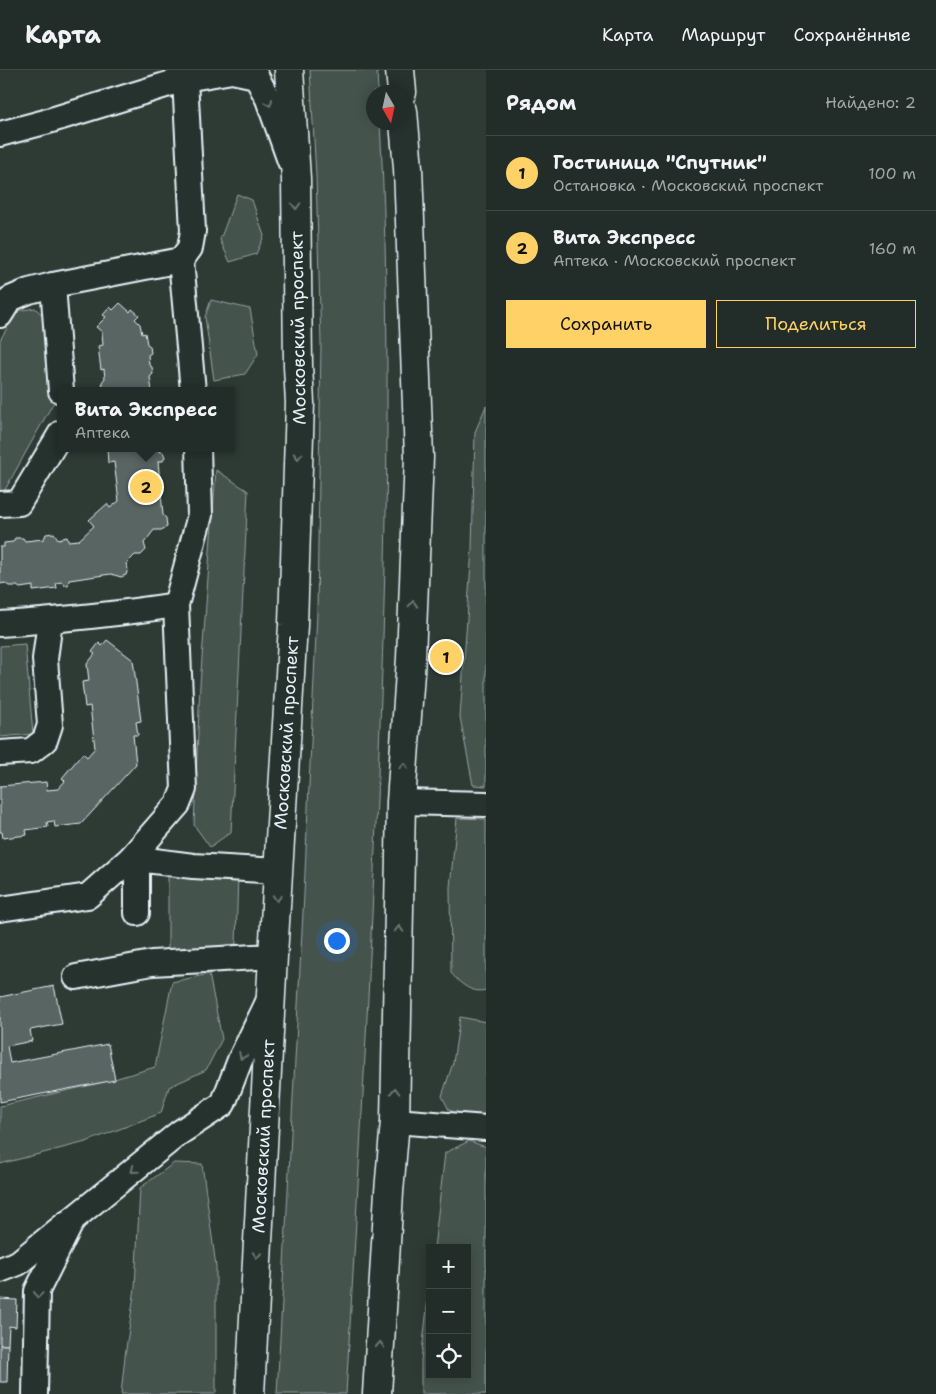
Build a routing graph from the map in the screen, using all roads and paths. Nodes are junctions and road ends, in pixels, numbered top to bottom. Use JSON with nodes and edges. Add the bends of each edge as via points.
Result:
{"nodes":[{"id":1,"x":289,"y":70,"type":"edge"},
{"id":2,"x":400,"y":70,"type":"edge"},
{"id":3,"x":194,"y":75,"type":"edge"},
{"id":4,"x":401,"y":85,"type":"edge"},
{"id":5,"x":0,"y":117,"type":"edge"},
{"id":6,"x":45,"y":122,"type":"junction"},
{"id":7,"x":405,"y":130,"type":"edge"},
{"id":8,"x":0,"y":134,"type":"edge"},
{"id":9,"x":296,"y":179,"type":"junction"},
{"id":10,"x":181,"y":260,"type":"junction"},
{"id":11,"x":53,"y":285,"type":"junction"},
{"id":12,"x":0,"y":315,"type":"edge"},
{"id":13,"x":61,"y":387,"type":"edge"},
{"id":14,"x":193,"y":387,"type":"edge"},
{"id":15,"x":57,"y":440,"type":"edge"},
{"id":16,"x":198,"y":452,"type":"edge"},
{"id":17,"x":0,"y":504,"type":"edge"},
{"id":18,"x":176,"y":604,"type":"junction"},
{"id":19,"x":50,"y":621,"type":"junction"},
{"id":20,"x":0,"y":624,"type":"edge"},
{"id":21,"x":0,"y":753,"type":"edge"},
{"id":22,"x":401,"y":802,"type":"junction"},
{"id":23,"x":486,"y":804,"type":"edge"},
{"id":24,"x":131,"y":858,"type":"junction"},
{"id":25,"x":279,"y":871,"type":"junction"},
{"id":26,"x":0,"y":909,"type":"edge"},
{"id":27,"x":137,"y":914,"type":"dead end"},
{"id":28,"x":273,"y":956,"type":"junction"},
{"id":29,"x":76,"y":977,"type":"dead end"},
{"id":30,"x":271,"y":996,"type":"junction"},
{"id":31,"x":395,"y":1121,"type":"junction"},
{"id":32,"x":486,"y":1128,"type":"edge"},
{"id":33,"x":73,"y":1219,"type":"junction"},
{"id":34,"x":0,"y":1270,"type":"edge"},
{"id":35,"x":35,"y":1394,"type":"edge"},
{"id":36,"x":250,"y":1394,"type":"edge"},
{"id":37,"x":377,"y":1394,"type":"edge"}],
"edges":[{"from":1,"to":9,"type":"main road","name":"Московский проспект"},
{"from":2,"to":4,"type":"main road"},
{"from":3,"to":6,"type":"street"},
{"from":3,"to":9,"type":"street","one_way":true,"via":[[232,71],[256,76],[268,99]]},
{"from":3,"to":10,"type":"street","via":[[193,231],[190,248]]},
{"from":5,"to":6,"type":"street"},
{"from":6,"to":8,"type":"street"},
{"from":22,"to":7,"type":"main road","one_way":true,"via":[[419,457]]},
{"from":9,"to":25,"type":"main road","name":"Московский проспект","one_way":true,"via":[[300,406],[293,625]]},
{"from":10,"to":11,"type":"street"},
{"from":10,"to":14,"type":"street"},
{"from":11,"to":12,"type":"street","via":[[10,299]]},
{"from":11,"to":13,"type":"street"},
{"from":15,"to":17,"type":"street","via":[[19,503]]},
{"from":16,"to":18,"type":"street","via":[[200,515]]},
{"from":18,"to":19,"type":"street"},
{"from":18,"to":24,"type":"street","via":[[184,788],[178,804]]},
{"from":19,"to":20,"type":"street"},
{"from":19,"to":21,"type":"street","via":[[45,659],[50,725],[45,740],[31,750]]},
{"from":22,"to":23,"type":"street"},
{"from":31,"to":22,"type":"main road","one_way":true},
{"from":24,"to":25,"type":"street","via":[[193,866]]},
{"from":24,"to":26,"type":"street","via":[[88,896]]},
{"from":24,"to":27,"type":"street","via":[[138,874]]},
{"from":25,"to":28,"type":"main road","name":"Московский проспект","one_way":true},
{"from":28,"to":29,"type":"street","via":[[152,963]]},
{"from":28,"to":30,"type":"main road","name":"Московский проспект"},
{"from":30,"to":33,"type":"street","one_way":true,"via":[[223,1104],[179,1133]]},
{"from":30,"to":36,"type":"main road","name":"Московский проспект","one_way":true},
{"from":31,"to":32,"type":"street"},
{"from":37,"to":31,"type":"main road","one_way":true},
{"from":33,"to":34,"type":"street","via":[[18,1263]]},
{"from":33,"to":35,"type":"street","one_way":true,"via":[[38,1291]]}]}
